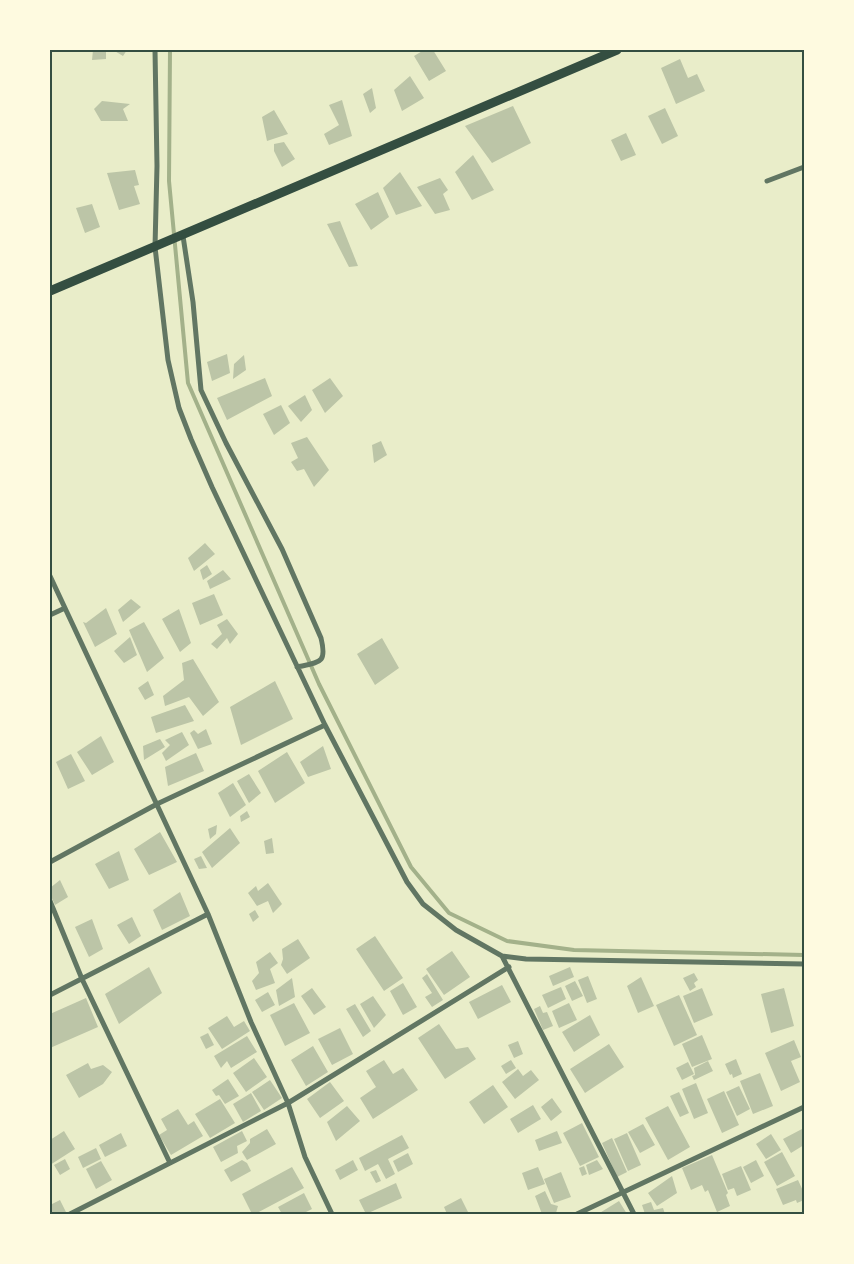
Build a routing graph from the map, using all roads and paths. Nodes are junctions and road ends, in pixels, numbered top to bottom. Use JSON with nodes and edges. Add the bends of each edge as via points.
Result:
{"nodes":[{"id":1,"x":155,"y":50,"type":"edge"},
{"id":2,"x":617,"y":50,"type":"edge"},
{"id":3,"x":804,"y":166,"type":"edge"},
{"id":4,"x":767,"y":181,"type":"dead end"},
{"id":5,"x":183,"y":236,"type":"junction"},
{"id":6,"x":156,"y":247,"type":"junction"},
{"id":7,"x":50,"y":291,"type":"edge"},
{"id":8,"x":50,"y":576,"type":"edge"},
{"id":9,"x":65,"y":608,"type":"junction"},
{"id":10,"x":50,"y":615,"type":"edge"},
{"id":11,"x":300,"y":666,"type":"junction"},
{"id":12,"x":324,"y":725,"type":"junction"},
{"id":13,"x":157,"y":804,"type":"junction"},
{"id":14,"x":50,"y":862,"type":"edge"},
{"id":15,"x":50,"y":901,"type":"edge"},
{"id":16,"x":208,"y":914,"type":"junction"},
{"id":17,"x":502,"y":956,"type":"junction"},
{"id":18,"x":804,"y":964,"type":"edge"},
{"id":19,"x":509,"y":967,"type":"junction"},
{"id":20,"x":82,"y":979,"type":"junction"},
{"id":21,"x":50,"y":995,"type":"edge"},
{"id":22,"x":288,"y":1103,"type":"junction"},
{"id":23,"x":804,"y":1108,"type":"edge"},
{"id":24,"x":170,"y":1163,"type":"junction"},
{"id":25,"x":623,"y":1193,"type":"junction"},
{"id":26,"x":70,"y":1214,"type":"edge"},
{"id":27,"x":332,"y":1214,"type":"edge"},
{"id":28,"x":577,"y":1214,"type":"edge"},
{"id":29,"x":634,"y":1214,"type":"edge"}],
"edges":[{"from":1,"to":6,"type":"street"},
{"from":2,"to":5,"type":"main road"},
{"from":3,"to":4,"type":"street"},
{"from":5,"to":6,"type":"main road"},
{"from":5,"to":11,"type":"street","via":[[201,390],[282,549],[321,638],[324,655],[317,662]]},
{"from":6,"to":7,"type":"main road"},
{"from":6,"to":11,"type":"street","via":[[168,360],[179,408],[212,487]]},
{"from":8,"to":9,"type":"street"},
{"from":9,"to":10,"type":"street"},
{"from":9,"to":13,"type":"street"},
{"from":11,"to":12,"type":"street"},
{"from":12,"to":13,"type":"street"},
{"from":12,"to":17,"type":"street","via":[[416,896],[456,930]]},
{"from":13,"to":14,"type":"street"},
{"from":13,"to":16,"type":"street"},
{"from":15,"to":20,"type":"street"},
{"from":16,"to":20,"type":"street"},
{"from":16,"to":22,"type":"street"},
{"from":17,"to":18,"type":"street","via":[[526,960]]},
{"from":17,"to":19,"type":"street"},
{"from":19,"to":22,"type":"street"},
{"from":19,"to":25,"type":"street"},
{"from":20,"to":21,"type":"street"},
{"from":20,"to":24,"type":"street"},
{"from":22,"to":24,"type":"street"},
{"from":22,"to":27,"type":"street","via":[[304,1156]]},
{"from":23,"to":25,"type":"street"},
{"from":24,"to":26,"type":"street"},
{"from":25,"to":28,"type":"street"},
{"from":25,"to":29,"type":"street"}]}
